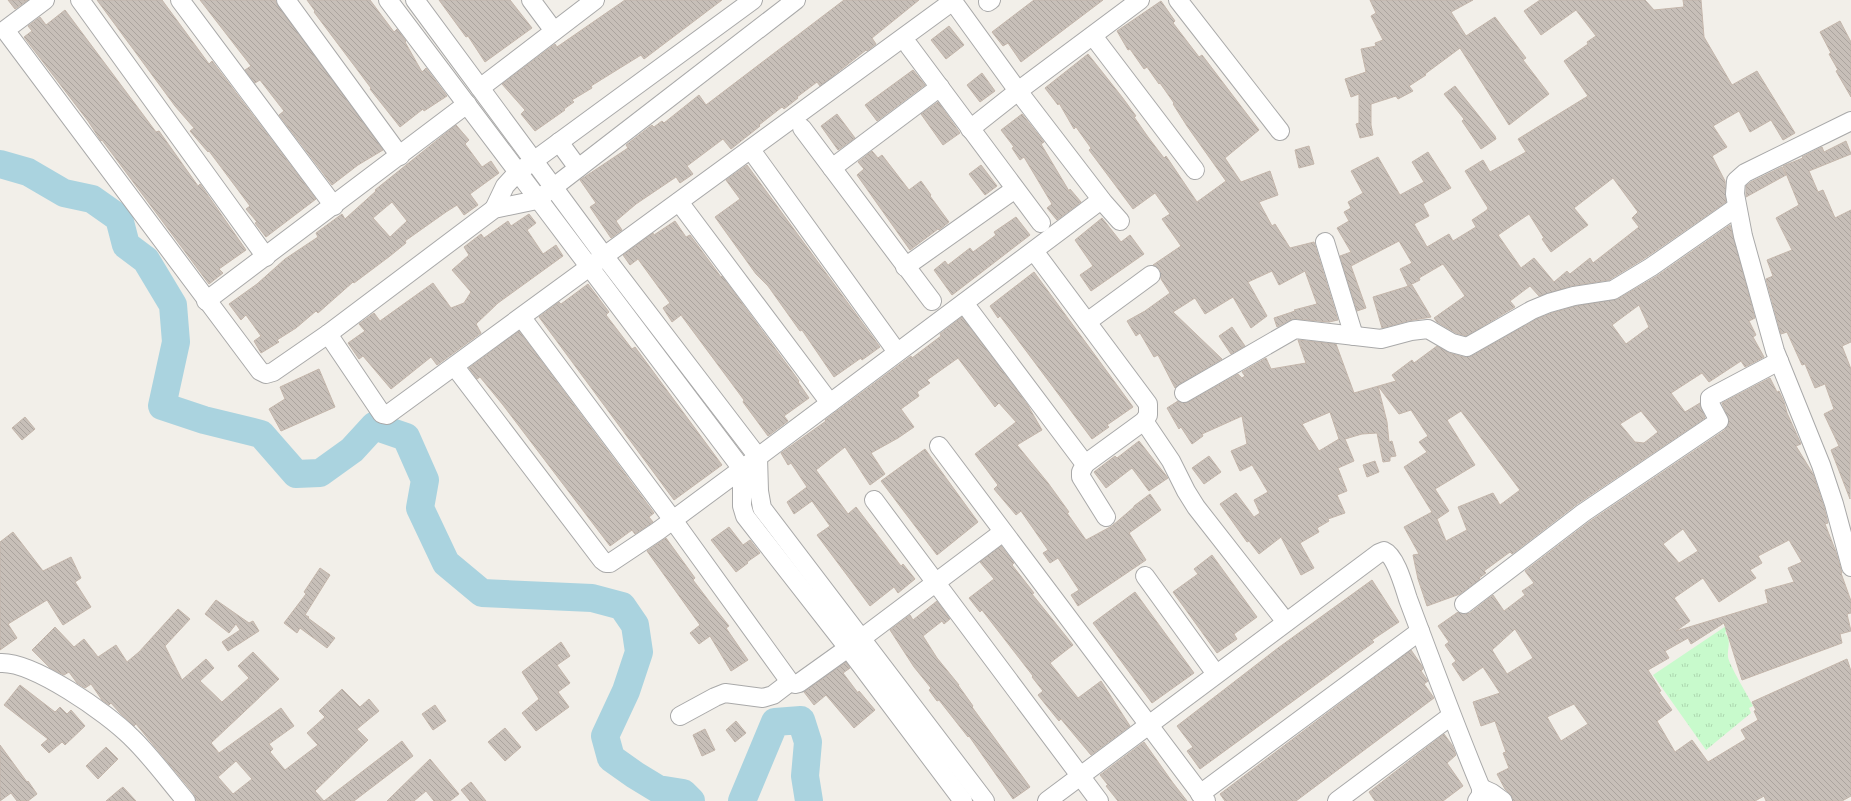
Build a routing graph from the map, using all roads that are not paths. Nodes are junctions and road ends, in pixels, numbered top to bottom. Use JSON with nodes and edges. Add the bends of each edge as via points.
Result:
{"nodes":[{"id":1,"x":45,"y":0,"type":"edge"},
{"id":2,"x":80,"y":0,"type":"edge"},
{"id":3,"x":180,"y":0,"type":"edge"},
{"id":4,"x":286,"y":0,"type":"edge"},
{"id":5,"x":388,"y":0,"type":"edge"},
{"id":6,"x":415,"y":0,"type":"edge"},
{"id":7,"x":531,"y":0,"type":"edge"},
{"id":8,"x":595,"y":0,"type":"edge"},
{"id":9,"x":753,"y":0,"type":"edge"},
{"id":10,"x":796,"y":0,"type":"edge"},
{"id":11,"x":1140,"y":0,"type":"edge"},
{"id":12,"x":1178,"y":0,"type":"edge"},
{"id":13,"x":953,"y":1,"type":"edge"},
{"id":14,"x":554,"y":31,"type":"junction"},
{"id":15,"x":1093,"y":36,"type":"junction"},
{"id":16,"x":909,"y":46,"type":"dead end"},
{"id":17,"x":940,"y":87,"type":"junction"},
{"id":18,"x":480,"y":88,"type":"junction"},
{"id":19,"x":1018,"y":91,"type":"junction"},
{"id":20,"x":468,"y":104,"type":"junction"},
{"id":21,"x":1850,"y":126,"type":"edge"},
{"id":22,"x":802,"y":128,"type":"dead end"},
{"id":23,"x":970,"y":129,"type":"junction"},
{"id":24,"x":1280,"y":131,"type":"dead end"},
{"id":25,"x":559,"y":142,"type":"junction"},
{"id":26,"x":751,"y":150,"type":"junction"},
{"id":27,"x":400,"y":156,"type":"junction"},
{"id":28,"x":534,"y":160,"type":"junction"},
{"id":29,"x":578,"y":168,"type":"junction"},
{"id":30,"x":832,"y":168,"type":"junction"},
{"id":31,"x":1195,"y":170,"type":"dead end"},
{"id":32,"x":517,"y":173,"type":"junction"},
{"id":33,"x":554,"y":187,"type":"junction"},
{"id":34,"x":1015,"y":189,"type":"junction"},
{"id":35,"x":537,"y":200,"type":"junction"},
{"id":36,"x":1101,"y":200,"type":"junction"},
{"id":37,"x":679,"y":202,"type":"junction"},
{"id":38,"x":334,"y":206,"type":"junction"},
{"id":39,"x":1736,"y":207,"type":"junction"},
{"id":40,"x":494,"y":209,"type":"junction"},
{"id":41,"x":1120,"y":221,"type":"dead end"},
{"id":42,"x":1041,"y":223,"type":"dead end"},
{"id":43,"x":1324,"y":242,"type":"dead end"},
{"id":44,"x":1034,"y":251,"type":"junction"},
{"id":45,"x":266,"y":257,"type":"junction"},
{"id":46,"x":605,"y":257,"type":"junction"},
{"id":47,"x":906,"y":267,"type":"junction"},
{"id":48,"x":590,"y":268,"type":"junction"},
{"id":49,"x":1151,"y":275,"type":"dead end"},
{"id":50,"x":206,"y":301,"type":"junction"},
{"id":51,"x":932,"y":301,"type":"dead end"},
{"id":52,"x":964,"y":303,"type":"junction"},
{"id":53,"x":522,"y":318,"type":"junction"},
{"id":54,"x":1087,"y":322,"type":"junction"},
{"id":55,"x":328,"y":334,"type":"junction"},
{"id":56,"x":1354,"y":336,"type":"junction"},
{"id":57,"x":897,"y":352,"type":"junction"},
{"id":58,"x":1779,"y":361,"type":"junction"},
{"id":59,"x":454,"y":367,"type":"junction"},
{"id":60,"x":1184,"y":393,"type":"dead end"},
{"id":61,"x":830,"y":403,"type":"junction"},
{"id":62,"x":1144,"y":421,"type":"junction"},
{"id":63,"x":939,"y":446,"type":"dead end"},
{"id":64,"x":758,"y":457,"type":"junction"},
{"id":65,"x":1085,"y":464,"type":"junction"},
{"id":66,"x":742,"y":469,"type":"junction"},
{"id":67,"x":874,"y":500,"type":"dead end"},
{"id":68,"x":1106,"y":517,"type":"dead end"},
{"id":69,"x":673,"y":520,"type":"junction"},
{"id":70,"x":1003,"y":532,"type":"junction"},
{"id":71,"x":1851,"y":567,"type":"edge"},
{"id":72,"x":1145,"y":576,"type":"dead end"},
{"id":73,"x":936,"y":583,"type":"junction"},
{"id":74,"x":1464,"y":604,"type":"dead end"},
{"id":75,"x":1286,"y":622,"type":"junction"},
{"id":76,"x":1420,"y":631,"type":"junction"},
{"id":77,"x":862,"y":638,"type":"junction"},
{"id":78,"x":848,"y":648,"type":"junction"},
{"id":79,"x":0,"y":663,"type":"edge"},
{"id":80,"x":1216,"y":674,"type":"junction"},
{"id":81,"x":790,"y":682,"type":"junction"},
{"id":82,"x":680,"y":716,"type":"dead end"},
{"id":83,"x":1451,"y":716,"type":"junction"},
{"id":84,"x":1148,"y":725,"type":"junction"},
{"id":85,"x":1080,"y":776,"type":"junction"},
{"id":86,"x":1479,"y":795,"type":"edge"},
{"id":87,"x":1203,"y":797,"type":"edge"},
{"id":88,"x":186,"y":801,"type":"edge"},
{"id":89,"x":963,"y":801,"type":"edge"},
{"id":90,"x":985,"y":801,"type":"edge"},
{"id":91,"x":1047,"y":801,"type":"edge"},
{"id":92,"x":1099,"y":801,"type":"edge"},
{"id":93,"x":1338,"y":801,"type":"edge"},
{"id":94,"x":1503,"y":801,"type":"edge"}],
"edges":[{"from":1,"to":50,"type":"street","via":[[5,30]]},
{"from":2,"to":45,"type":"street"},
{"from":3,"to":38,"type":"street"},
{"from":4,"to":27,"type":"street"},
{"from":5,"to":20,"type":"street"},
{"from":6,"to":18,"type":"street"},
{"from":7,"to":14,"type":"street"},
{"from":8,"to":14,"type":"street"},
{"from":9,"to":25,"type":"street"},
{"from":10,"to":29,"type":"street"},
{"from":11,"to":15,"type":"street"},
{"from":12,"to":24,"type":"street"},
{"from":13,"to":19,"type":"street"},
{"from":13,"to":26,"type":"street"},
{"from":14,"to":18,"type":"street"},
{"from":15,"to":19,"type":"street"},
{"from":15,"to":31,"type":"street"},
{"from":16,"to":17,"type":"street"},
{"from":17,"to":23,"type":"street"},
{"from":17,"to":30,"type":"street"},
{"from":18,"to":28,"type":"street"},
{"from":19,"to":23,"type":"street"},
{"from":19,"to":36,"type":"street"},
{"from":20,"to":27,"type":"street"},
{"from":20,"to":32,"type":"street"},
{"from":21,"to":39,"type":"street","via":[[1740,176],[1735,187]]},
{"from":22,"to":30,"type":"street"},
{"from":23,"to":34,"type":"street"},
{"from":25,"to":28,"type":"street"},
{"from":25,"to":29,"type":"street"},
{"from":26,"to":37,"type":"street"},
{"from":26,"to":57,"type":"street"},
{"from":27,"to":38,"type":"street"},
{"from":28,"to":32,"type":"street"},
{"from":28,"to":33,"type":"street"},
{"from":29,"to":33,"type":"street"},
{"from":30,"to":47,"type":"street"},
{"from":32,"to":35,"type":"street"},
{"from":32,"to":40,"type":"street","via":[[505,186]]},
{"from":33,"to":35,"type":"street"},
{"from":33,"to":46,"type":"street"},
{"from":34,"to":42,"type":"street"},
{"from":34,"to":47,"type":"street"},
{"from":35,"to":40,"type":"street"},
{"from":35,"to":48,"type":"street"},
{"from":36,"to":41,"type":"street"},
{"from":36,"to":44,"type":"street"},
{"from":37,"to":46,"type":"street"},
{"from":37,"to":61,"type":"street"},
{"from":38,"to":45,"type":"street"},
{"from":39,"to":56,"type":"street","via":[[1651,267],[1613,290],[1549,303],[1467,347],[1452,344],[1428,329],[1381,339]]},
{"from":39,"to":58,"type":"street"},
{"from":40,"to":55,"type":"street"},
{"from":43,"to":56,"type":"street"},
{"from":44,"to":52,"type":"street"},
{"from":44,"to":54,"type":"street"},
{"from":45,"to":50,"type":"street"},
{"from":46,"to":48,"type":"street"},
{"from":46,"to":64,"type":"street"},
{"from":47,"to":51,"type":"street"},
{"from":48,"to":53,"type":"street"},
{"from":48,"to":66,"type":"street"},
{"from":49,"to":54,"type":"street"},
{"from":50,"to":55,"type":"street","via":[[260,371],[266,374],[273,372]]},
{"from":52,"to":57,"type":"street"},
{"from":52,"to":65,"type":"street"},
{"from":53,"to":59,"type":"street"},
{"from":53,"to":69,"type":"street"},
{"from":54,"to":62,"type":"street","via":[[1148,404],[1148,415]]},
{"from":55,"to":59,"type":"street","via":[[385,416]]},
{"from":56,"to":60,"type":"street","via":[[1302,329],[1291,330]]},
{"from":57,"to":61,"type":"street"},
{"from":58,"to":71,"type":"street","via":[[1821,466]]},
{"from":58,"to":74,"type":"street","via":[[1713,396],[1709,400],[1719,421],[1583,513]]},
{"from":59,"to":69,"type":"street","via":[[598,556],[606,563],[615,562]]},
{"from":61,"to":64,"type":"street"},
{"from":62,"to":65,"type":"street"},
{"from":62,"to":75,"type":"street","via":[[1171,461],[1196,507]]},
{"from":63,"to":70,"type":"street"},
{"from":64,"to":66,"type":"street"},
{"from":64,"to":77,"type":"street","via":[[762,508]]},
{"from":65,"to":68,"type":"street","via":[[1080,477]]},
{"from":66,"to":69,"type":"street"},
{"from":66,"to":78,"type":"street","via":[[742,506],[745,516]]},
{"from":67,"to":73,"type":"street"},
{"from":69,"to":81,"type":"street"},
{"from":70,"to":73,"type":"street"},
{"from":70,"to":84,"type":"street"},
{"from":72,"to":80,"type":"street"},
{"from":73,"to":77,"type":"street"},
{"from":73,"to":85,"type":"street"},
{"from":75,"to":76,"type":"street","via":[[1384,551],[1391,556]]},
{"from":75,"to":80,"type":"street"},
{"from":76,"to":83,"type":"street"},
{"from":76,"to":87,"type":"street"},
{"from":77,"to":78,"type":"street"},
{"from":77,"to":90,"type":"street"},
{"from":78,"to":81,"type":"street","via":[[799,683]]},
{"from":78,"to":89,"type":"street"},
{"from":79,"to":88,"type":"street","via":[[17,666],[44,677],[110,719],[130,736]]},
{"from":80,"to":84,"type":"street"},
{"from":81,"to":82,"type":"street","via":[[773,695],[764,698],[725,693]]},
{"from":83,"to":86,"type":"street"},
{"from":83,"to":93,"type":"street"},
{"from":84,"to":85,"type":"street"},
{"from":84,"to":87,"type":"street"},
{"from":85,"to":91,"type":"street"},
{"from":85,"to":92,"type":"street"},
{"from":86,"to":94,"type":"street","via":[[1492,793]]}]}
